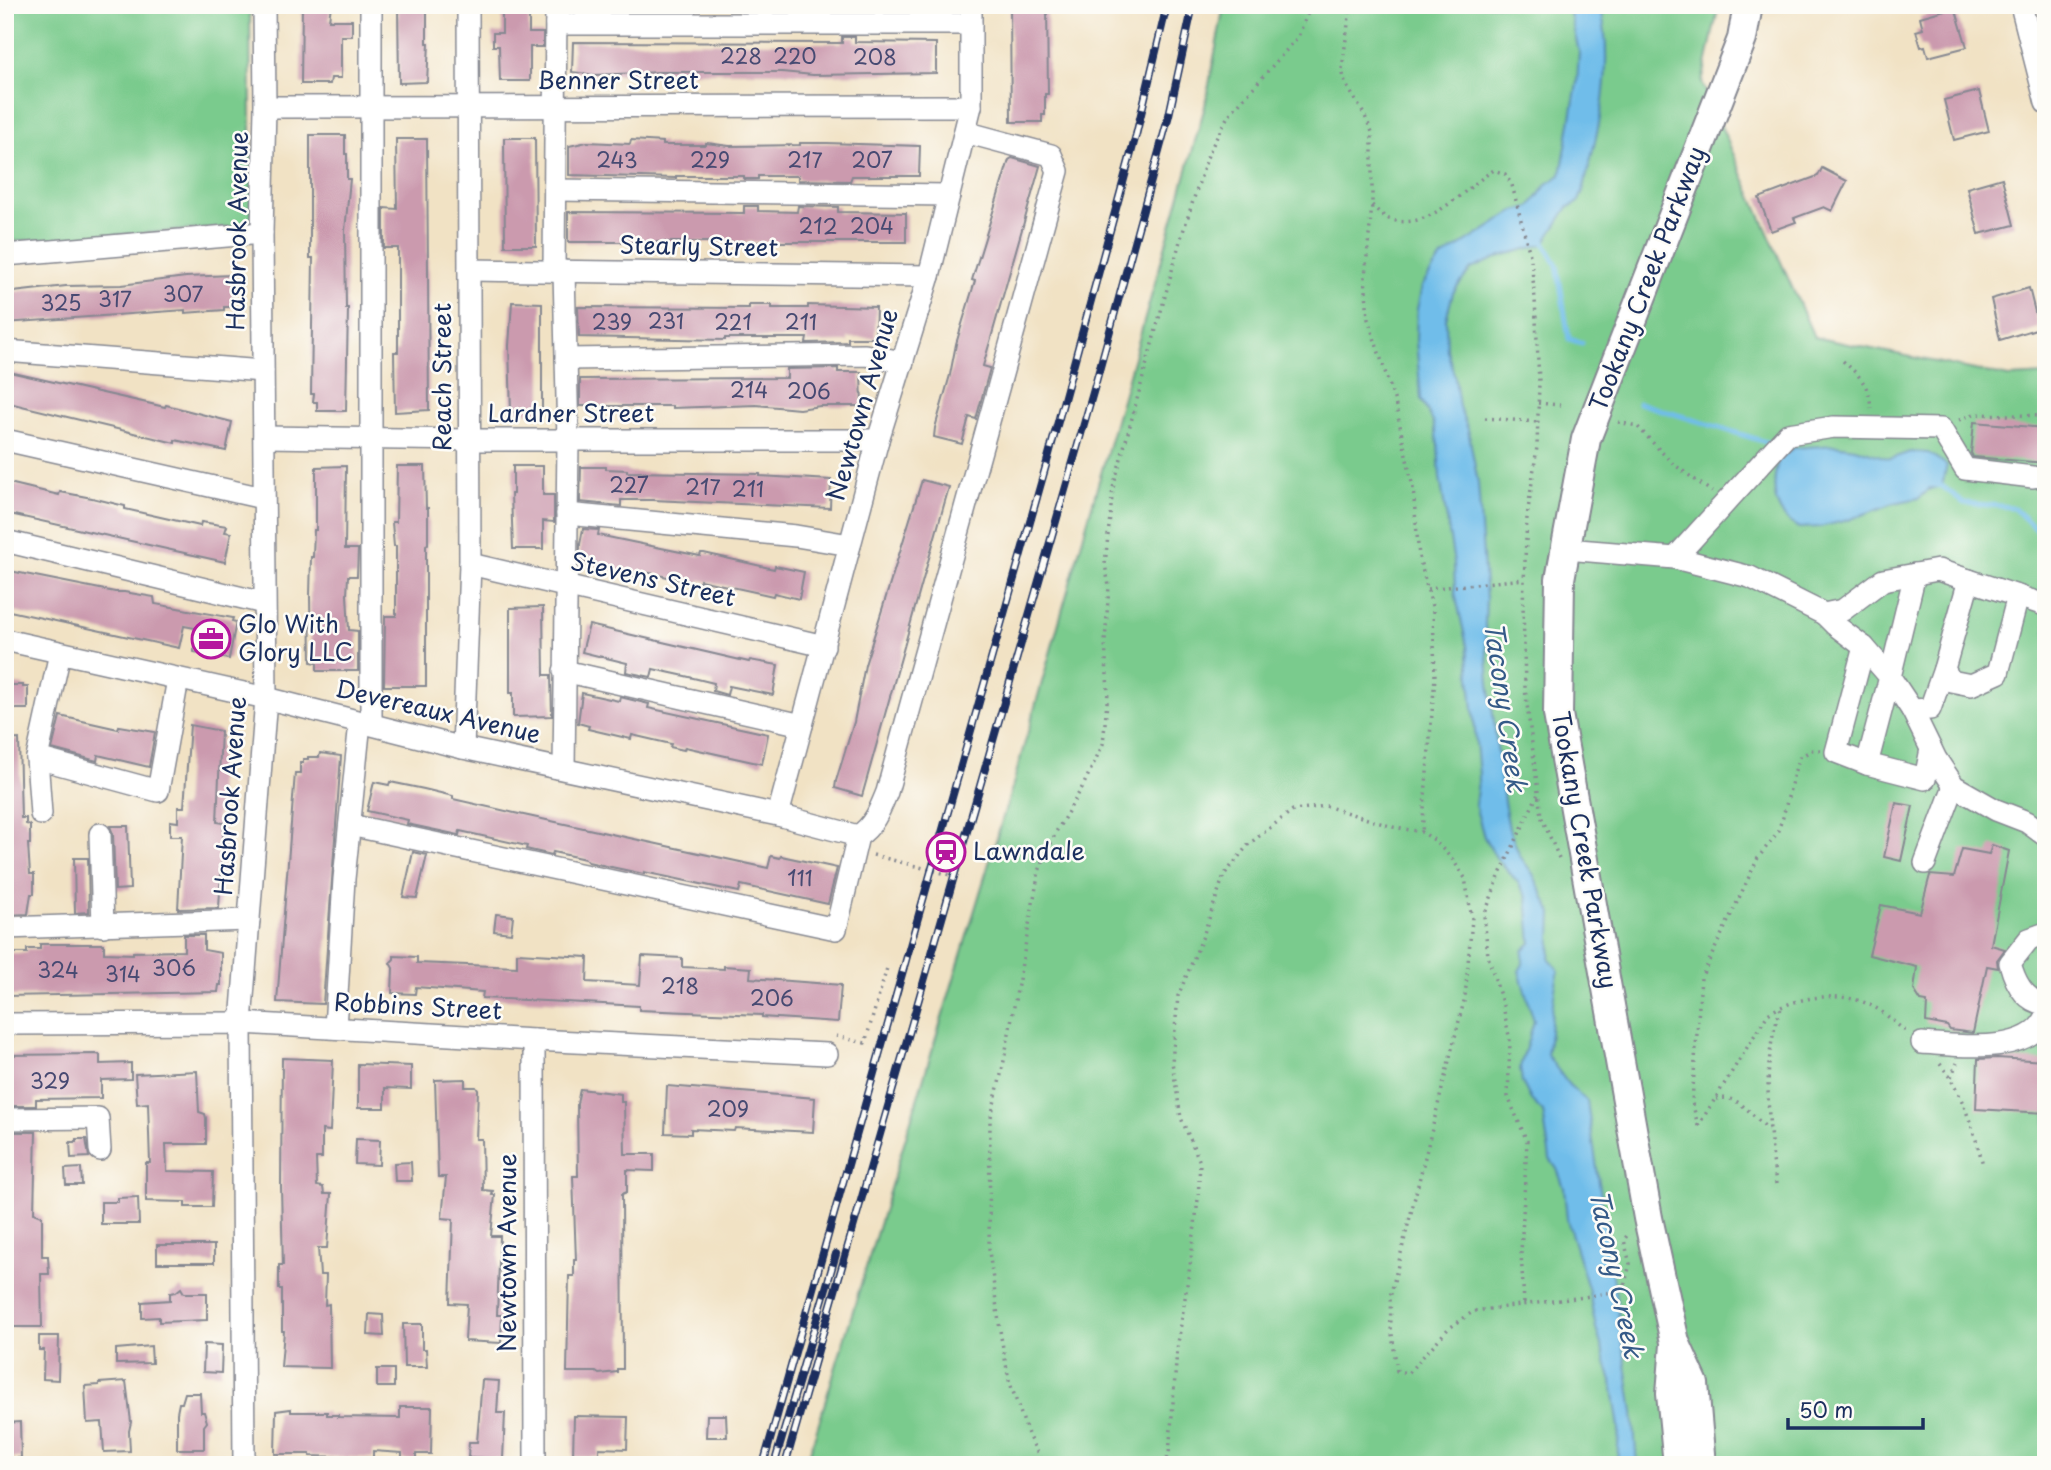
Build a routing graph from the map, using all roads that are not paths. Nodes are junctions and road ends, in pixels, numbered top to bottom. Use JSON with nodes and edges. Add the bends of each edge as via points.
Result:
{"nodes":[{"id":1,"x":264,"y":5,"type":"edge"},
{"id":2,"x":372,"y":5,"type":"edge"},
{"id":3,"x":468,"y":5,"type":"edge"},
{"id":4,"x":1748,"y":5,"type":"edge"},
{"id":5,"x":2021,"y":5,"type":"edge"},
{"id":6,"x":556,"y":14,"type":"edge"},
{"id":7,"x":971,"y":15,"type":"edge"},
{"id":8,"x":2042,"y":75,"type":"edge"},
{"id":9,"x":2046,"y":103,"type":"edge"},
{"id":10,"x":971,"y":106,"type":"junction"},
{"id":11,"x":265,"y":107,"type":"junction"},
{"id":12,"x":371,"y":108,"type":"junction"},
{"id":13,"x":468,"y":108,"type":"junction"},
{"id":14,"x":556,"y":108,"type":"junction"},
{"id":15,"x":965,"y":132,"type":"junction"},
{"id":16,"x":555,"y":190,"type":"junction"},
{"id":17,"x":949,"y":195,"type":"junction"},
{"id":18,"x":262,"y":233,"type":"junction"},
{"id":19,"x":5,"y":255,"type":"edge"},
{"id":20,"x":468,"y":270,"type":"junction"},
{"id":21,"x":559,"y":271,"type":"junction"},
{"id":22,"x":929,"y":276,"type":"junction"},
{"id":23,"x":5,"y":351,"type":"edge"},
{"id":24,"x":566,"y":359,"type":"junction"},
{"id":25,"x":902,"y":362,"type":"junction"},
{"id":26,"x":263,"y":371,"type":"junction"},
{"id":27,"x":264,"y":437,"type":"junction"},
{"id":28,"x":372,"y":439,"type":"junction"},
{"id":29,"x":5,"y":440,"type":"edge"},
{"id":30,"x":470,"y":440,"type":"junction"},
{"id":31,"x":568,"y":440,"type":"junction"},
{"id":32,"x":878,"y":440,"type":"junction"},
{"id":33,"x":2033,"y":477,"type":"dead end"},
{"id":34,"x":263,"y":498,"type":"junction"},
{"id":35,"x":567,"y":514,"type":"junction"},
{"id":36,"x":5,"y":541,"type":"edge"},
{"id":37,"x":850,"y":545,"type":"junction"},
{"id":38,"x":1566,"y":549,"type":"junction"},
{"id":39,"x":1675,"y":558,"type":"junction"},
{"id":40,"x":470,"y":564,"type":"junction"},
{"id":41,"x":1914,"y":574,"type":"junction"},
{"id":42,"x":1969,"y":580,"type":"junction"},
{"id":43,"x":565,"y":586,"type":"junction"},
{"id":44,"x":2018,"y":596,"type":"junction"},
{"id":45,"x":264,"y":603,"type":"junction"},
{"id":46,"x":2045,"y":605,"type":"edge"},
{"id":47,"x":1824,"y":614,"type":"junction"},
{"id":48,"x":5,"y":640,"type":"edge"},
{"id":49,"x":824,"y":646,"type":"junction"},
{"id":50,"x":1864,"y":647,"type":"junction"},
{"id":51,"x":60,"y":653,"type":"junction"},
{"id":52,"x":1944,"y":669,"type":"junction"},
{"id":53,"x":565,"y":671,"type":"junction"},
{"id":54,"x":1890,"y":677,"type":"junction"},
{"id":55,"x":178,"y":679,"type":"junction"},
{"id":56,"x":266,"y":698,"type":"junction"},
{"id":57,"x":1912,"y":710,"type":"junction"},
{"id":58,"x":365,"y":723,"type":"junction"},
{"id":59,"x":802,"y":724,"type":"junction"},
{"id":60,"x":463,"y":748,"type":"junction"},
{"id":61,"x":1931,"y":750,"type":"junction"},
{"id":62,"x":37,"y":758,"type":"junction"},
{"id":63,"x":1867,"y":764,"type":"junction"},
{"id":64,"x":564,"y":768,"type":"junction"},
{"id":65,"x":1954,"y":786,"type":"junction"},
{"id":66,"x":41,"y":814,"type":"dead end"},
{"id":67,"x":778,"y":815,"type":"junction"},
{"id":68,"x":350,"y":825,"type":"junction"},
{"id":69,"x":100,"y":834,"type":"dead end"},
{"id":70,"x":858,"y":836,"type":"junction"},
{"id":71,"x":2046,"y":836,"type":"edge"},
{"id":72,"x":1924,"y":863,"type":"dead end"},
{"id":73,"x":249,"y":920,"type":"junction"},
{"id":74,"x":103,"y":926,"type":"junction"},
{"id":75,"x":5,"y":928,"type":"edge"},
{"id":76,"x":2046,"y":933,"type":"edge"},
{"id":77,"x":2046,"y":1004,"type":"edge"},
{"id":78,"x":2046,"y":1017,"type":"edge"},
{"id":79,"x":241,"y":1023,"type":"junction"},
{"id":80,"x":5,"y":1024,"type":"edge"},
{"id":81,"x":335,"y":1028,"type":"junction"},
{"id":82,"x":534,"y":1040,"type":"junction"},
{"id":83,"x":1922,"y":1043,"type":"road end"},
{"id":84,"x":827,"y":1054,"type":"road end"},
{"id":85,"x":5,"y":1119,"type":"edge"},
{"id":86,"x":100,"y":1150,"type":"dead end"},
{"id":87,"x":1675,"y":1342,"type":"junction"},
{"id":88,"x":244,"y":1465,"type":"edge"},
{"id":89,"x":534,"y":1465,"type":"edge"},
{"id":90,"x":1678,"y":1465,"type":"edge"},
{"id":91,"x":1701,"y":1465,"type":"edge"}],
"edges":[{"from":1,"to":11,"type":"street","name":"Hasbrook Avenue"},
{"from":2,"to":12,"type":"street"},
{"from":3,"to":13,"type":"street","name":"Reach Street"},
{"from":4,"to":38,"type":"main road","name":"Tookany Creek Parkway","via":[[1742,39],[1586,439]]},
{"from":5,"to":8,"type":"street"},
{"from":6,"to":7,"type":"street"},
{"from":6,"to":14,"type":"street"},
{"from":7,"to":10,"type":"street","name":"Newtown Avenue"},
{"from":8,"to":9,"type":"street"},
{"from":10,"to":14,"type":"street","name":"Benner Street"},
{"from":10,"to":15,"type":"street","name":"Newtown Avenue"},
{"from":11,"to":12,"type":"street","name":"Benner Street"},
{"from":11,"to":18,"type":"street","name":"Hasbrook Avenue"},
{"from":12,"to":13,"type":"street","name":"Benner Street"},
{"from":12,"to":28,"type":"street"},
{"from":13,"to":14,"type":"street","name":"Benner Street"},
{"from":13,"to":20,"type":"street","name":"Reach Street"},
{"from":14,"to":16,"type":"street"},
{"from":15,"to":17,"type":"street","name":"Newtown Avenue"},
{"from":15,"to":70,"type":"street","via":[[1051,155],[1058,171],[887,792],[867,830]]},
{"from":16,"to":17,"type":"street"},
{"from":16,"to":21,"type":"street"},
{"from":17,"to":22,"type":"street","name":"Newtown Avenue"},
{"from":18,"to":19,"type":"street"},
{"from":18,"to":26,"type":"street","name":"Hasbrook Avenue"},
{"from":20,"to":21,"type":"street","name":"Stearly Street"},
{"from":20,"to":30,"type":"street","name":"Reach Street"},
{"from":21,"to":22,"type":"street","name":"Stearly Street"},
{"from":21,"to":24,"type":"street"},
{"from":22,"to":25,"type":"street","name":"Newtown Avenue"},
{"from":23,"to":26,"type":"street"},
{"from":24,"to":25,"type":"street","via":[[865,355]]},
{"from":24,"to":31,"type":"street"},
{"from":25,"to":32,"type":"street","name":"Newtown Avenue"},
{"from":26,"to":27,"type":"street","name":"Hasbrook Avenue"},
{"from":27,"to":28,"type":"street","name":"Lardner Street"},
{"from":27,"to":34,"type":"street","name":"Hasbrook Avenue"},
{"from":28,"to":30,"type":"street","name":"Lardner Street"},
{"from":28,"to":58,"type":"street"},
{"from":29,"to":34,"type":"street"},
{"from":30,"to":31,"type":"street","name":"Lardner Street"},
{"from":30,"to":40,"type":"street","name":"Reach Street"},
{"from":31,"to":32,"type":"street","name":"Lardner Street"},
{"from":31,"to":35,"type":"street"},
{"from":32,"to":37,"type":"street","name":"Newtown Avenue"},
{"from":33,"to":39,"type":"street","via":[[1965,468],[1941,429],[1834,427],[1788,434]]},
{"from":34,"to":45,"type":"street","name":"Hasbrook Avenue"},
{"from":35,"to":37,"type":"street"},
{"from":35,"to":43,"type":"street"},
{"from":36,"to":45,"type":"street"},
{"from":37,"to":49,"type":"street","name":"Newtown Avenue"},
{"from":38,"to":39,"type":"street"},
{"from":38,"to":87,"type":"main road","name":"Tookany Creek Parkway","via":[[1560,579],[1558,714],[1648,1218]]},
{"from":39,"to":47,"type":"street","via":[[1750,577]]},
{"from":40,"to":43,"type":"street","name":"Stevens Street"},
{"from":40,"to":60,"type":"street","name":"Reach Street"},
{"from":41,"to":42,"type":"street","via":[[1938,570]]},
{"from":41,"to":47,"type":"street","via":[[1883,580],[1843,610]]},
{"from":41,"to":54,"type":"street"},
{"from":42,"to":44,"type":"street"},
{"from":42,"to":52,"type":"street"},
{"from":43,"to":49,"type":"street","name":"Stevens Street"},
{"from":43,"to":53,"type":"street"},
{"from":44,"to":46,"type":"street"},
{"from":44,"to":52,"type":"street","via":[[1998,673],[1971,685],[1951,681]]},
{"from":45,"to":56,"type":"street","name":"Hasbrook Avenue"},
{"from":47,"to":50,"type":"street"},
{"from":48,"to":51,"type":"street","name":"Devereaux Avenue"},
{"from":49,"to":59,"type":"street","name":"Newtown Avenue"},
{"from":50,"to":54,"type":"street"},
{"from":50,"to":63,"type":"street","via":[[1836,752]]},
{"from":51,"to":55,"type":"street","name":"Devereaux Avenue"},
{"from":51,"to":62,"type":"street"},
{"from":52,"to":57,"type":"street","via":[[1930,709]]},
{"from":53,"to":59,"type":"street"},
{"from":53,"to":64,"type":"street"},
{"from":54,"to":57,"type":"street"},
{"from":54,"to":63,"type":"street"},
{"from":55,"to":56,"type":"street","name":"Devereaux Avenue"},
{"from":55,"to":62,"type":"street","via":[[158,791]]},
{"from":56,"to":58,"type":"street","name":"Devereaux Avenue"},
{"from":56,"to":73,"type":"street","name":"Hasbrook Avenue"},
{"from":57,"to":61,"type":"street"},
{"from":58,"to":60,"type":"street","name":"Devereaux Avenue"},
{"from":58,"to":68,"type":"street"},
{"from":59,"to":67,"type":"street","name":"Newtown Avenue"},
{"from":60,"to":64,"type":"street","name":"Devereaux Avenue"},
{"from":61,"to":63,"type":"street","via":[[1924,779]]},
{"from":61,"to":65,"type":"street"},
{"from":62,"to":66,"type":"street"},
{"from":64,"to":67,"type":"street","name":"Devereaux Avenue"},
{"from":65,"to":71,"type":"street"},
{"from":65,"to":72,"type":"street"},
{"from":67,"to":70,"type":"street","name":"Devereaux Avenue"},
{"from":68,"to":70,"type":"street","via":[[836,929]]},
{"from":68,"to":81,"type":"street"},
{"from":69,"to":74,"type":"street"},
{"from":73,"to":74,"type":"street"},
{"from":73,"to":79,"type":"street","name":"Hasbrook Avenue"},
{"from":74,"to":75,"type":"street"},
{"from":76,"to":77,"type":"street","via":[[2029,939],[2010,963],[2015,983],[2036,1003]]},
{"from":78,"to":83,"type":"street","via":[[2040,1029],[2016,1041],[1978,1046]]},
{"from":79,"to":80,"type":"street","name":"Robbins Street"},
{"from":79,"to":81,"type":"street","name":"Robbins Street"},
{"from":79,"to":88,"type":"street","name":"Hasbrook Avenue"},
{"from":81,"to":82,"type":"street","name":"Robbins Street"},
{"from":82,"to":84,"type":"street","name":"Robbins Street"},
{"from":82,"to":89,"type":"street","name":"Newtown Avenue"},
{"from":85,"to":86,"type":"street","via":[[98,1118]]},
{"from":87,"to":90,"type":"main road","via":[[1671,1393]]},
{"from":87,"to":91,"type":"main road","name":"Tookany Creek Parkway","via":[[1694,1384]]}]}
